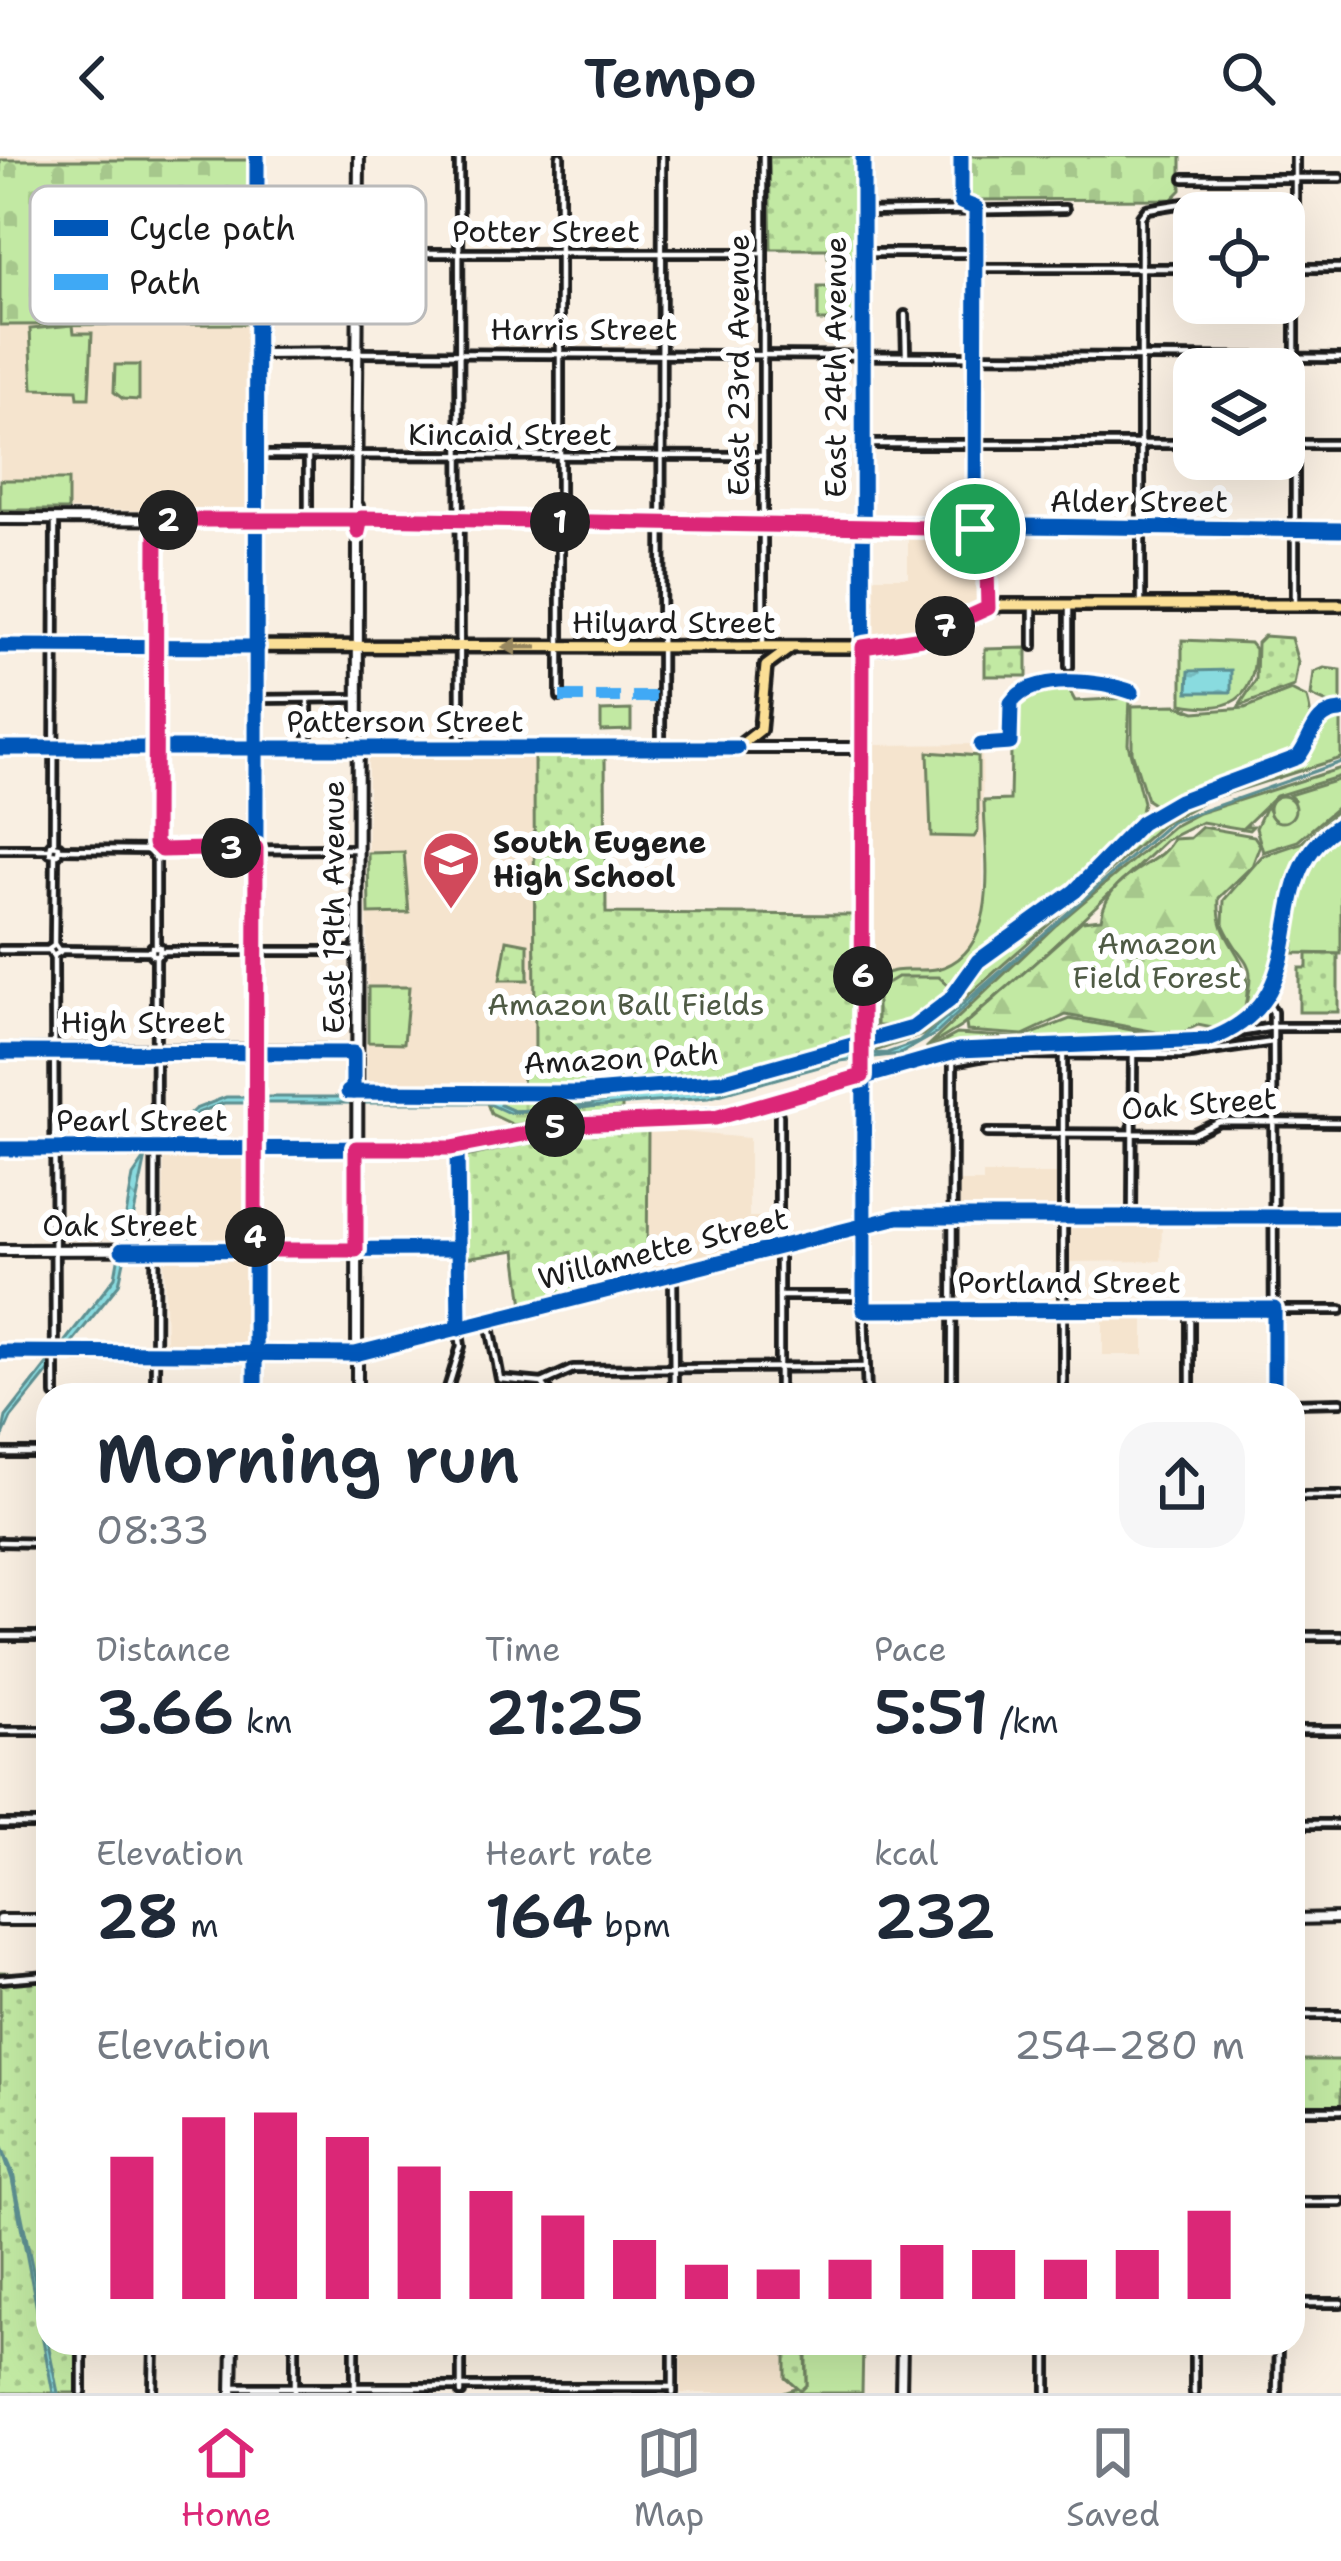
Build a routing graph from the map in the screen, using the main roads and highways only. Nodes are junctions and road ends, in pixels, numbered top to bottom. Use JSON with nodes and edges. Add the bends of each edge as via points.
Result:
{"nodes":[{"id":1,"x":1341,"y":604,"type":"edge"},
{"id":2,"x":0,"y":646,"type":"edge"},
{"id":3,"x":763,"y":646,"type":"junction"},
{"id":4,"x":794,"y":647,"type":"junction"},
{"id":5,"x":762,"y":681,"type":"junction"},
{"id":6,"x":0,"y":748,"type":"edge"}],
"edges":[{"from":1,"to":4,"type":"main road","name":"Hilyard Street","via":[[1033,604],[988,608],[922,638]]},
{"from":3,"to":2,"type":"main road","name":"Hilyard Street","one_way":true},
{"from":3,"to":4,"type":"main road","name":"Hilyard Street"},
{"from":3,"to":5,"type":"main road"},
{"from":4,"to":5,"type":"main road","via":[[772,657]]},
{"from":5,"to":6,"type":"main road","name":"Patterson Street","via":[[762,723],[737,748]]}]}
